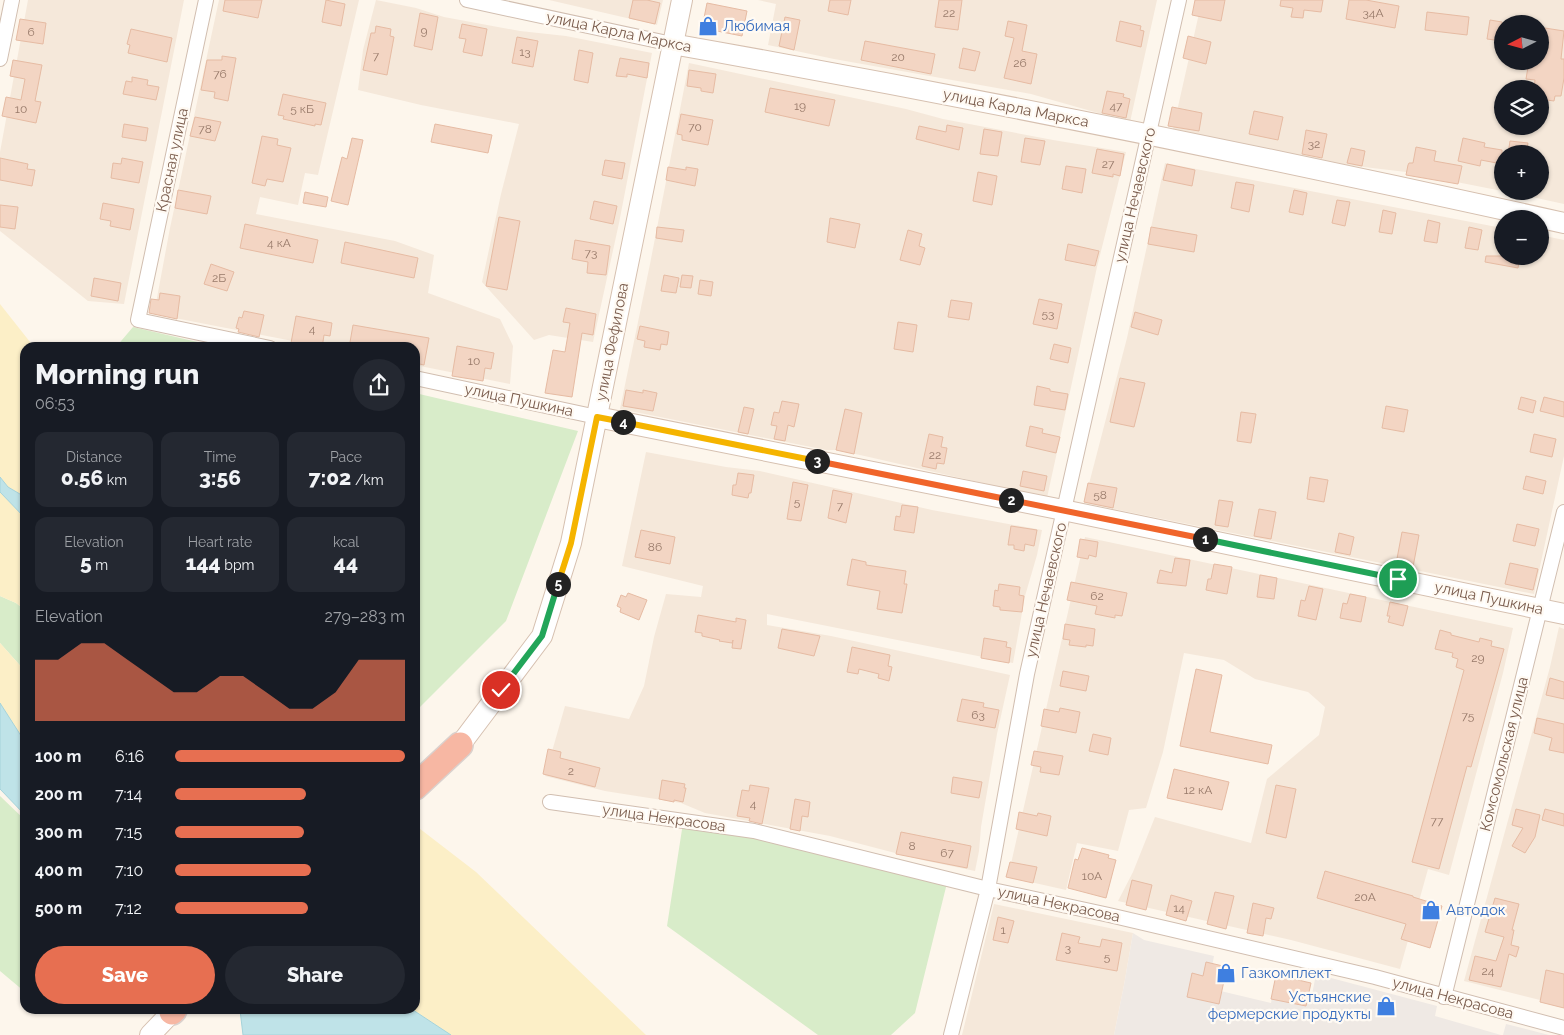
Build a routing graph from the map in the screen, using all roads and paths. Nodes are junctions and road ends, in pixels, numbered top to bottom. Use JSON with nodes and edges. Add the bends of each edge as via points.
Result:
{"nodes":[{"id":1,"x":12,"y":0,"type":"edge"},
{"id":2,"x":206,"y":0,"type":"edge"},
{"id":3,"x":467,"y":0,"type":"edge"},
{"id":4,"x":682,"y":0,"type":"edge"},
{"id":5,"x":1180,"y":0,"type":"edge"},
{"id":6,"x":672,"y":44,"type":"junction"},
{"id":7,"x":0,"y":59,"type":"edge"},
{"id":8,"x":1149,"y":134,"type":"junction"},
{"id":9,"x":1564,"y":223,"type":"edge"},
{"id":10,"x":242,"y":342,"type":"edge"},
{"id":11,"x":420,"y":379,"type":"edge"},
{"id":12,"x":597,"y":417,"type":"junction"},
{"id":13,"x":1063,"y":510,"type":"junction"},
{"id":14,"x":1564,"y":512,"type":"edge"},
{"id":15,"x":1540,"y":609,"type":"junction"},
{"id":16,"x":1564,"y":614,"type":"edge"},
{"id":17,"x":460,"y":745,"type":"joint"},
{"id":18,"x":420,"y":781,"type":"edge"},
{"id":19,"x":550,"y":802,"type":"dead end"},
{"id":20,"x":988,"y":889,"type":"junction"},
{"id":21,"x":1444,"y":997,"type":"junction"},
{"id":22,"x":170,"y":1014,"type":"edge"},
{"id":23,"x":1564,"y":1028,"type":"edge"},
{"id":24,"x":150,"y":1035,"type":"edge"},
{"id":25,"x":951,"y":1035,"type":"edge"}],
"edges":[{"from":1,"to":7,"type":"street"},
{"from":2,"to":10,"type":"street","name":"Красная улица","via":[[138,320]]},
{"from":3,"to":6,"type":"street","name":"улица Карла Маркса"},
{"from":4,"to":6,"type":"main road","name":"улица Фефилова"},
{"from":5,"to":8,"type":"street","name":"улица Нечаевского"},
{"from":6,"to":8,"type":"main road","name":"улица Карла Маркса"},
{"from":6,"to":12,"type":"main road","name":"улица Фефилова"},
{"from":8,"to":9,"type":"main road","name":"улица Карла Маркса"},
{"from":8,"to":13,"type":"street","name":"улица Нечаевского"},
{"from":11,"to":12,"type":"street","name":"улица Пушкина"},
{"from":12,"to":13,"type":"main road","name":"улица Пушкина"},
{"from":12,"to":17,"type":"main road","name":"улица Фефилова","via":[[571,543],[542,636]]},
{"from":13,"to":15,"type":"main road","name":"улица Пушкина"},
{"from":13,"to":20,"type":"street","name":"улица Нечаевского","via":[[1027,674]]},
{"from":14,"to":15,"type":"street","name":"Комсомольская улица"},
{"from":15,"to":16,"type":"main road","name":"улица Пушкина"},
{"from":15,"to":21,"type":"street","name":"Комсомольская улица"},
{"from":17,"to":18,"type":"highway"},
{"from":19,"to":20,"type":"street","name":"улица Некрасова","via":[[754,831]]},
{"from":20,"to":21,"type":"street","name":"улица Некрасова","via":[[1365,975]]},
{"from":20,"to":25,"type":"street","name":"улица Нечаевского"},
{"from":21,"to":23,"type":"street","name":"улица Некрасова"},
{"from":22,"to":24,"type":"main road"}]}
